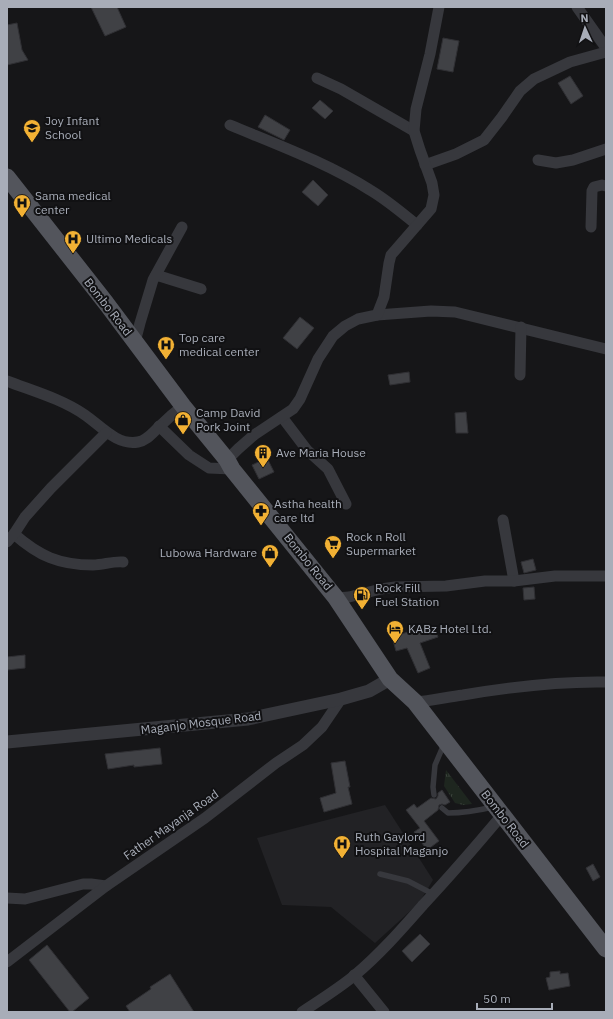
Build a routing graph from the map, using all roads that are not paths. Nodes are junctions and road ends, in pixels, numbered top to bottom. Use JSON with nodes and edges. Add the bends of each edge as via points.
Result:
{"nodes":[{"id":1,"x":439,"y":7,"type":"edge"},
{"id":2,"x":577,"y":7,"type":"edge"},
{"id":3,"x":606,"y":48,"type":"edge"},
{"id":4,"x":606,"y":52,"type":"edge"},
{"id":5,"x":317,"y":78,"type":"dead end"},
{"id":6,"x":230,"y":125,"type":"dead end"},
{"id":7,"x":414,"y":131,"type":"junction"},
{"id":8,"x":606,"y":149,"type":"edge"},
{"id":9,"x":538,"y":160,"type":"dead end"},
{"id":10,"x":425,"y":165,"type":"junction"},
{"id":11,"x":9,"y":186,"type":"edge"},
{"id":12,"x":606,"y":186,"type":"edge"},
{"id":13,"x":417,"y":225,"type":"junction"},
{"id":14,"x":182,"y":227,"type":"dead end"},
{"id":15,"x":591,"y":227,"type":"dead end"},
{"id":16,"x":156,"y":276,"type":"junction"},
{"id":17,"x":201,"y":289,"type":"dead end"},
{"id":18,"x":378,"y":315,"type":"junction"},
{"id":19,"x":521,"y":327,"type":"junction"},
{"id":20,"x":135,"y":342,"type":"junction"},
{"id":21,"x":606,"y":348,"type":"edge"},
{"id":22,"x":520,"y":375,"type":"dead end"},
{"id":23,"x":7,"y":381,"type":"edge"},
{"id":24,"x":183,"y":406,"type":"junction"},
{"id":25,"x":282,"y":417,"type":"junction"},
{"id":26,"x":160,"y":426,"type":"junction"},
{"id":27,"x":106,"y":433,"type":"junction"},
{"id":28,"x":230,"y":464,"type":"junction"},
{"id":29,"x":346,"y":504,"type":"dead end"},
{"id":30,"x":503,"y":520,"type":"dead end"},
{"id":31,"x":11,"y":538,"type":"edge"},
{"id":32,"x":124,"y":562,"type":"dead end"},
{"id":33,"x":606,"y":576,"type":"edge"},
{"id":34,"x":514,"y":581,"type":"junction"},
{"id":35,"x":336,"y":598,"type":"junction"},
{"id":36,"x":390,"y":679,"type":"junction"},
{"id":37,"x":606,"y":682,"type":"edge"},
{"id":38,"x":341,"y":699,"type":"junction"},
{"id":39,"x":415,"y":702,"type":"junction"},
{"id":40,"x":7,"y":742,"type":"edge"},
{"id":41,"x":445,"y":742,"type":"junction"},
{"id":42,"x":434,"y":795,"type":"dead end"},
{"id":43,"x":442,"y":808,"type":"dead end"},
{"id":44,"x":498,"y":811,"type":"junction"},
{"id":45,"x":380,"y":874,"type":"dead end"},
{"id":46,"x":106,"y":886,"type":"junction"},
{"id":47,"x":433,"y":894,"type":"junction"},
{"id":48,"x":7,"y":898,"type":"edge"},
{"id":49,"x":606,"y":948,"type":"edge"},
{"id":50,"x":7,"y":962,"type":"edge"},
{"id":51,"x":354,"y":976,"type":"junction"},
{"id":52,"x":302,"y":1012,"type":"edge"},
{"id":53,"x":384,"y":1012,"type":"edge"}],
"edges":[{"from":1,"to":7,"type":"street","via":[[416,109]]},
{"from":2,"to":3,"type":"street"},
{"from":4,"to":10,"type":"street","via":[[570,62],[534,79],[520,91],[484,140]]},
{"from":5,"to":7,"type":"street"},
{"from":6,"to":13,"type":"street","via":[[349,178]]},
{"from":7,"to":10,"type":"street"},
{"from":8,"to":9,"type":"street","via":[[556,163]]},
{"from":10,"to":13,"type":"street","via":[[434,195],[431,209]]},
{"from":11,"to":20,"type":"main road","name":"Bombo Road"},
{"from":12,"to":15,"type":"street","via":[[594,187],[592,191]]},
{"from":13,"to":18,"type":"street","via":[[391,255],[384,297]]},
{"from":14,"to":16,"type":"street"},
{"from":16,"to":17,"type":"street"},
{"from":16,"to":20,"type":"street"},
{"from":18,"to":19,"type":"street","via":[[455,312]]},
{"from":18,"to":25,"type":"street","via":[[358,319],[333,336],[318,359],[300,400]]},
{"from":19,"to":21,"type":"street"},
{"from":19,"to":22,"type":"street"},
{"from":20,"to":24,"type":"main road","name":"Bombo Road"},
{"from":23,"to":27,"type":"street","via":[[60,400],[86,416]]},
{"from":24,"to":26,"type":"street"},
{"from":24,"to":28,"type":"main road","name":"Bombo Road"},
{"from":25,"to":28,"type":"street","via":[[238,449]]},
{"from":25,"to":29,"type":"street","via":[[307,450],[328,469]]},
{"from":26,"to":27,"type":"street","via":[[144,441],[137,442],[127,442]]},
{"from":26,"to":28,"type":"street","via":[[189,455],[209,468]]},
{"from":27,"to":31,"type":"street","via":[[50,488]]},
{"from":28,"to":35,"type":"main road","name":"Bombo Road"},
{"from":30,"to":34,"type":"street"},
{"from":31,"to":32,"type":"street","via":[[46,556],[69,564]]},
{"from":33,"to":34,"type":"street","via":[[555,576]]},
{"from":34,"to":35,"type":"street","via":[[396,587]]},
{"from":35,"to":36,"type":"main road","name":"Bombo Road"},
{"from":36,"to":38,"type":"street","name":"Maganjo Mosque Road"},
{"from":36,"to":39,"type":"main road","name":"Bombo Road"},
{"from":37,"to":39,"type":"street","via":[[552,683]]},
{"from":38,"to":40,"type":"street","name":"Maganjo Mosque Road","via":[[248,719]]},
{"from":38,"to":46,"type":"street","name":"Father Mayanja Road","via":[[322,727],[303,745],[205,818]]},
{"from":39,"to":41,"type":"main road","name":"Bombo Road"},
{"from":41,"to":42,"type":"lane","via":[[435,765]]},
{"from":41,"to":44,"type":"main road","name":"Bombo Road"},
{"from":43,"to":44,"type":"lane","via":[[448,813]]},
{"from":44,"to":47,"type":"street"},
{"from":44,"to":49,"type":"main road","name":"Bombo Road"},
{"from":45,"to":47,"type":"lane","via":[[408,881]]},
{"from":46,"to":48,"type":"street","via":[[83,884],[25,899]]},
{"from":46,"to":50,"type":"street","name":"Father Mayanja Road"},
{"from":47,"to":51,"type":"street"},
{"from":51,"to":52,"type":"street"},
{"from":51,"to":53,"type":"street"}]}
